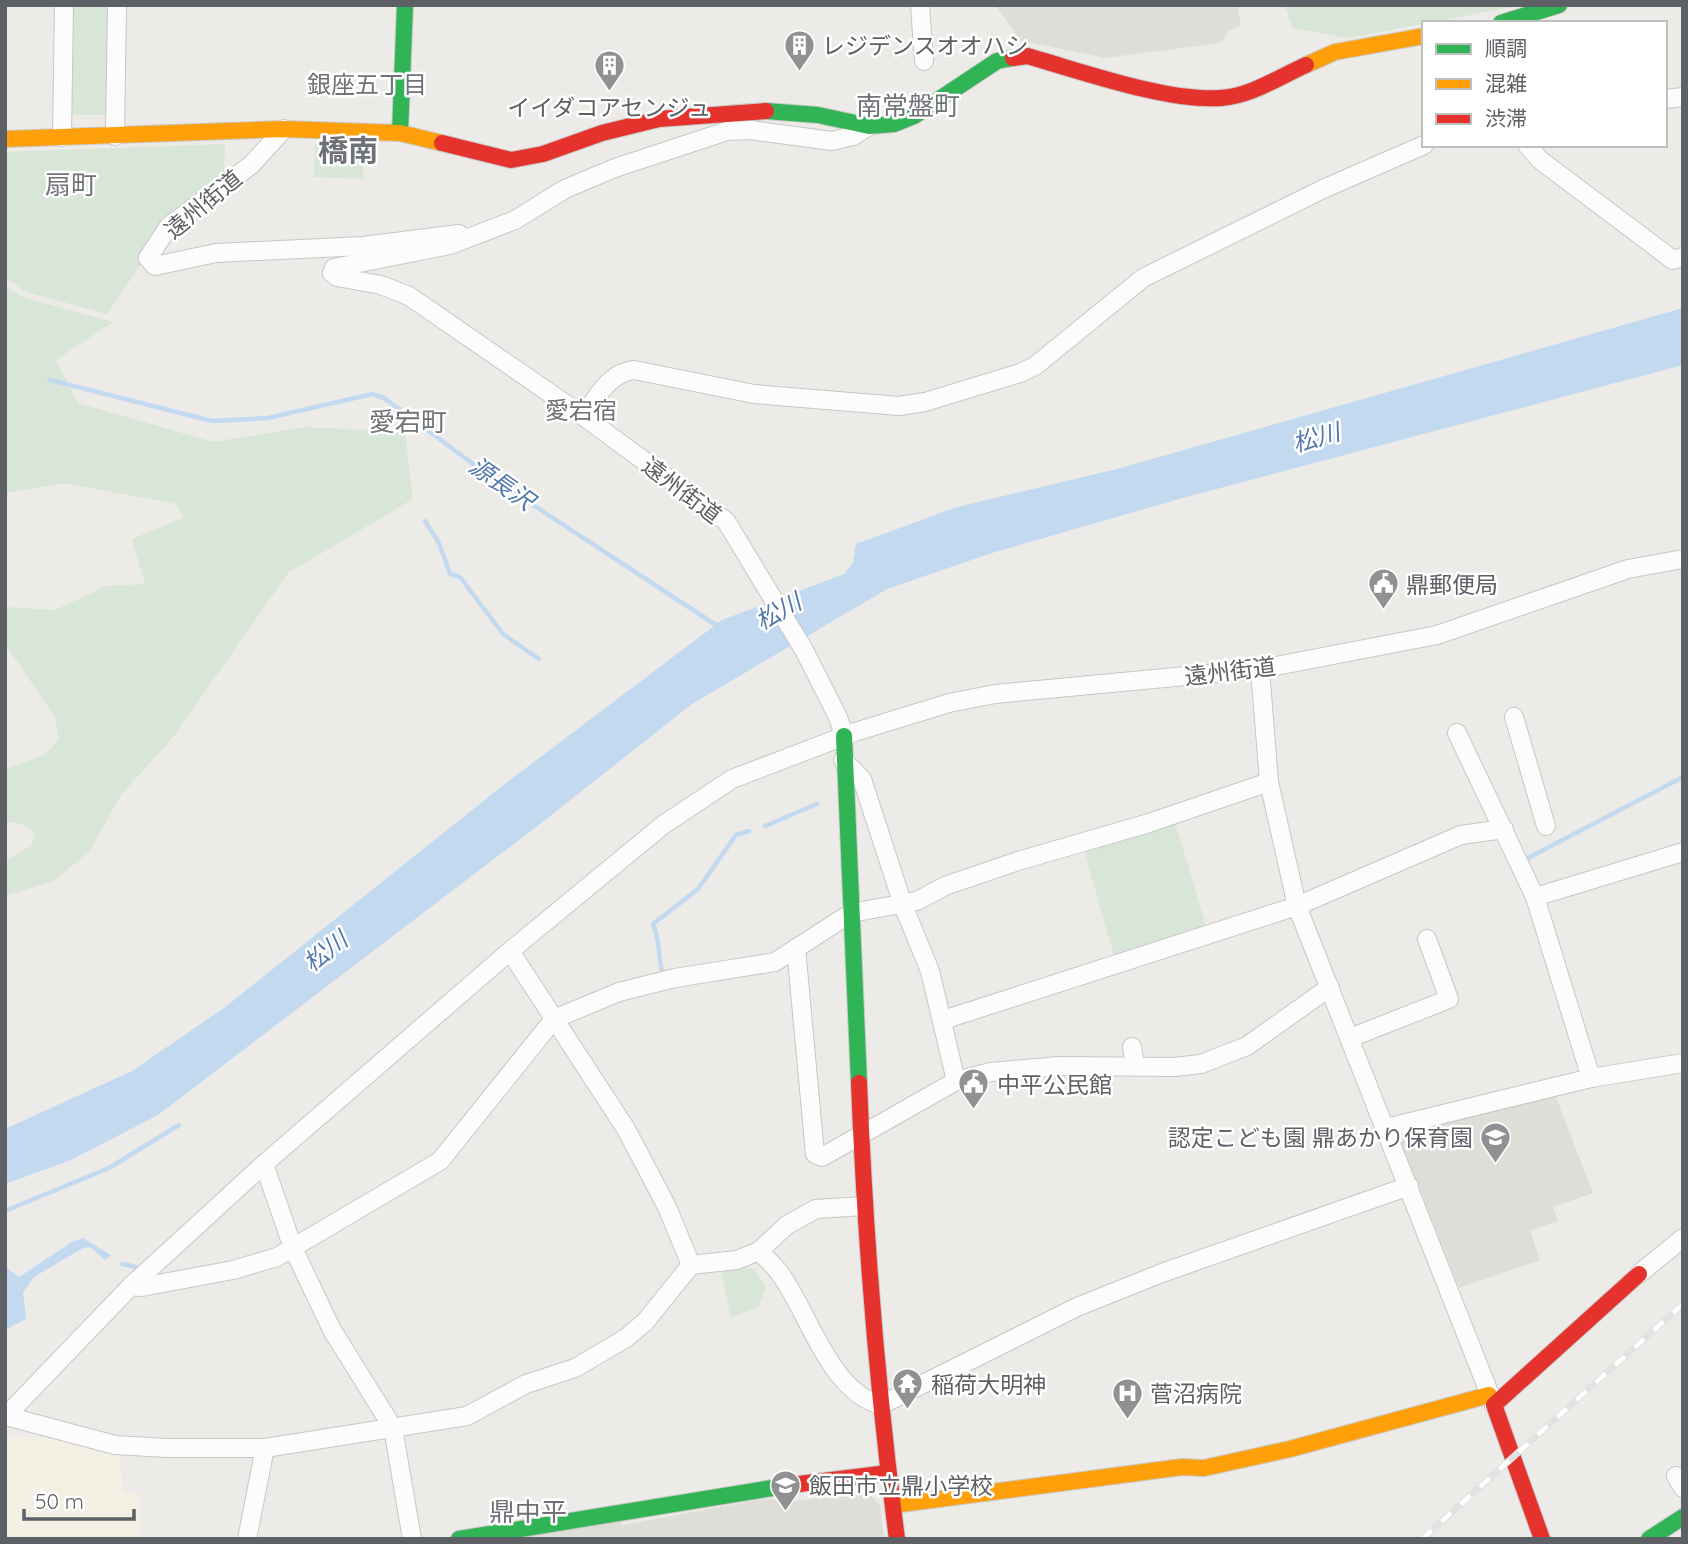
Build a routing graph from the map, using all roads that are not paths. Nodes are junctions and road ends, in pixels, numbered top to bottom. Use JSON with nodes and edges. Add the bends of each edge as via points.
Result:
{"nodes":[{"id":1,"x":64,"y":5,"type":"edge"},
{"id":2,"x":117,"y":5,"type":"edge"},
{"id":3,"x":405,"y":5,"type":"edge"},
{"id":4,"x":920,"y":5,"type":"edge"},
{"id":5,"x":1559,"y":5,"type":"edge"},
{"id":6,"x":1507,"y":21,"type":"edge"},
{"id":7,"x":1422,"y":36,"type":"edge"},
{"id":8,"x":924,"y":61,"type":"dead end"},
{"id":9,"x":869,"y":126,"type":"junction"},
{"id":10,"x":284,"y":129,"type":"junction"},
{"id":11,"x":400,"y":133,"type":"junction"},
{"id":12,"x":115,"y":136,"type":"junction"},
{"id":13,"x":62,"y":137,"type":"junction"},
{"id":14,"x":5,"y":139,"type":"edge"},
{"id":15,"x":1422,"y":146,"type":"edge"},
{"id":16,"x":1529,"y":147,"type":"edge"},
{"id":17,"x":468,"y":239,"type":"junction"},
{"id":18,"x":1683,"y":257,"type":"edge"},
{"id":19,"x":583,"y":416,"type":"junction"},
{"id":20,"x":1683,"y":559,"type":"edge"},
{"id":21,"x":1260,"y":669,"type":"junction"},
{"id":22,"x":1514,"y":717,"type":"dead end"},
{"id":23,"x":1457,"y":733,"type":"dead end"},
{"id":24,"x":844,"y":736,"type":"junction"},
{"id":25,"x":843,"y":760,"type":"junction"},
{"id":26,"x":1269,"y":782,"type":"junction"},
{"id":27,"x":1546,"y":826,"type":"dead end"},
{"id":28,"x":1504,"y":829,"type":"junction"},
{"id":29,"x":1683,"y":852,"type":"edge"},
{"id":30,"x":1535,"y":898,"type":"junction"},
{"id":31,"x":903,"y":905,"type":"junction"},
{"id":32,"x":1297,"y":906,"type":"junction"},
{"id":33,"x":851,"y":913,"type":"junction"},
{"id":34,"x":1427,"y":939,"type":"dead end"},
{"id":35,"x":796,"y":948,"type":"junction"},
{"id":36,"x":510,"y":951,"type":"junction"},
{"id":37,"x":1330,"y":987,"type":"junction"},
{"id":38,"x":554,"y":1019,"type":"junction"},
{"id":39,"x":943,"y":1020,"type":"junction"},
{"id":40,"x":1350,"y":1038,"type":"junction"},
{"id":41,"x":1132,"y":1047,"type":"dead end"},
{"id":42,"x":1683,"y":1063,"type":"edge"},
{"id":43,"x":1135,"y":1066,"type":"junction"},
{"id":44,"x":1591,"y":1078,"type":"junction"},
{"id":45,"x":956,"y":1081,"type":"junction"},
{"id":46,"x":1386,"y":1128,"type":"junction"},
{"id":47,"x":860,"y":1136,"type":"junction"},
{"id":48,"x":264,"y":1164,"type":"junction"},
{"id":49,"x":1409,"y":1186,"type":"junction"},
{"id":50,"x":864,"y":1206,"type":"junction"},
{"id":51,"x":1683,"y":1238,"type":"edge"},
{"id":52,"x":293,"y":1248,"type":"junction"},
{"id":53,"x":759,"y":1251,"type":"junction"},
{"id":54,"x":691,"y":1265,"type":"junction"},
{"id":55,"x":1639,"y":1274,"type":"joint"},
{"id":56,"x":131,"y":1286,"type":"junction"},
{"id":57,"x":1491,"y":1400,"type":"junction"},
{"id":58,"x":881,"y":1405,"type":"junction"},
{"id":59,"x":6,"y":1417,"type":"edge"},
{"id":60,"x":393,"y":1428,"type":"junction"},
{"id":61,"x":265,"y":1448,"type":"junction"},
{"id":62,"x":888,"y":1473,"type":"junction"},
{"id":63,"x":893,"y":1505,"type":"junction"},
{"id":64,"x":1683,"y":1517,"type":"edge"},
{"id":65,"x":247,"y":1539,"type":"edge"},
{"id":66,"x":412,"y":1539,"type":"edge"},
{"id":67,"x":459,"y":1539,"type":"edge"},
{"id":68,"x":897,"y":1539,"type":"edge"},
{"id":69,"x":1542,"y":1539,"type":"edge"},
{"id":70,"x":1649,"y":1539,"type":"edge"}],
"edges":[{"from":1,"to":13,"type":"street"},
{"from":2,"to":12,"type":"street"},
{"from":3,"to":11,"type":"street"},
{"from":4,"to":8,"type":"street"},
{"from":5,"to":6,"type":"street"},
{"from":7,"to":9,"type":"street","via":[[1335,52],[1245,93],[1220,98],[1156,91],[1027,56],[1013,57],[997,61],[914,116]]},
{"from":9,"to":11,"type":"street","via":[[818,115],[765,111],[659,119],[511,160]]},
{"from":9,"to":17,"type":"street","via":[[832,141],[727,131],[615,168]]},
{"from":10,"to":11,"type":"street"},
{"from":10,"to":12,"type":"street"},
{"from":10,"to":17,"type":"street","name":"遠州街道","via":[[251,164],[169,226],[148,258],[155,266],[216,253],[363,246],[452,233]]},
{"from":12,"to":13,"type":"street"},
{"from":13,"to":14,"type":"street"},
{"from":15,"to":19,"type":"street","via":[[1323,188],[1143,278],[1035,366],[1020,373],[899,406],[754,394],[634,370],[608,381]]},
{"from":16,"to":18,"type":"street","via":[[1673,260]]},
{"from":17,"to":19,"type":"street","name":"遠州街道","via":[[384,260],[342,265],[332,273],[409,296]]},
{"from":19,"to":24,"type":"street","name":"遠州街道","via":[[726,521],[804,650]]},
{"from":20,"to":21,"type":"street","name":"遠州街道","via":[[1628,569],[1437,635]]},
{"from":21,"to":24,"type":"street","name":"遠州街道","via":[[995,694],[949,703]]},
{"from":21,"to":26,"type":"street"},
{"from":22,"to":27,"type":"street"},
{"from":23,"to":28,"type":"street"},
{"from":24,"to":25,"type":"street"},
{"from":24,"to":36,"type":"street","via":[[732,779],[686,807]]},
{"from":25,"to":31,"type":"street","via":[[862,779]]},
{"from":25,"to":33,"type":"street"},
{"from":26,"to":31,"type":"street","via":[[1173,816],[1006,865]]},
{"from":26,"to":32,"type":"street"},
{"from":28,"to":30,"type":"street"},
{"from":28,"to":32,"type":"street","via":[[1461,835]]},
{"from":29,"to":30,"type":"street"},
{"from":30,"to":44,"type":"street"},
{"from":31,"to":33,"type":"street"},
{"from":31,"to":39,"type":"street","via":[[930,971]]},
{"from":32,"to":37,"type":"street"},
{"from":32,"to":39,"type":"street"},
{"from":33,"to":35,"type":"street"},
{"from":33,"to":47,"type":"street"},
{"from":34,"to":40,"type":"street","via":[[1449,999]]},
{"from":35,"to":38,"type":"street","via":[[775,962],[619,992]]},
{"from":35,"to":47,"type":"street","via":[[815,1154],[822,1157]]},
{"from":36,"to":38,"type":"street"},
{"from":36,"to":48,"type":"street"},
{"from":37,"to":40,"type":"street"},
{"from":37,"to":43,"type":"street","via":[[1247,1046],[1201,1064]]},
{"from":38,"to":52,"type":"street","via":[[440,1161]]},
{"from":38,"to":54,"type":"street","via":[[626,1129]]},
{"from":39,"to":45,"type":"street"},
{"from":40,"to":46,"type":"street"},
{"from":41,"to":43,"type":"street"},
{"from":42,"to":44,"type":"street"},
{"from":43,"to":45,"type":"street","via":[[1059,1066],[991,1072]]},
{"from":44,"to":46,"type":"street"},
{"from":45,"to":47,"type":"street"},
{"from":46,"to":49,"type":"street"},
{"from":47,"to":50,"type":"street"},
{"from":48,"to":52,"type":"street"},
{"from":48,"to":56,"type":"street"},
{"from":49,"to":57,"type":"street"},
{"from":49,"to":58,"type":"street","via":[[1077,1307]]},
{"from":50,"to":53,"type":"street","via":[[816,1209],[787,1225]]},
{"from":50,"to":58,"type":"street"},
{"from":51,"to":55,"type":"street"},
{"from":52,"to":56,"type":"street","via":[[233,1270]]},
{"from":52,"to":60,"type":"street","via":[[332,1330]]},
{"from":53,"to":54,"type":"street","via":[[737,1260]]},
{"from":53,"to":58,"type":"street","via":[[781,1274],[820,1347],[847,1383],[869,1402]]},
{"from":54,"to":60,"type":"street","via":[[645,1322],[610,1349],[526,1384],[467,1416]]},
{"from":55,"to":57,"type":"street"},
{"from":56,"to":59,"type":"street"},
{"from":57,"to":63,"type":"street","via":[[1204,1468],[1182,1466]]},
{"from":57,"to":69,"type":"street"},
{"from":58,"to":62,"type":"street"},
{"from":59,"to":61,"type":"street","via":[[115,1445]]},
{"from":60,"to":61,"type":"street"},
{"from":60,"to":66,"type":"street"},
{"from":61,"to":65,"type":"street"},
{"from":62,"to":63,"type":"street"},
{"from":62,"to":67,"type":"street","via":[[765,1488]]},
{"from":63,"to":68,"type":"street"},
{"from":64,"to":70,"type":"street"}]}
